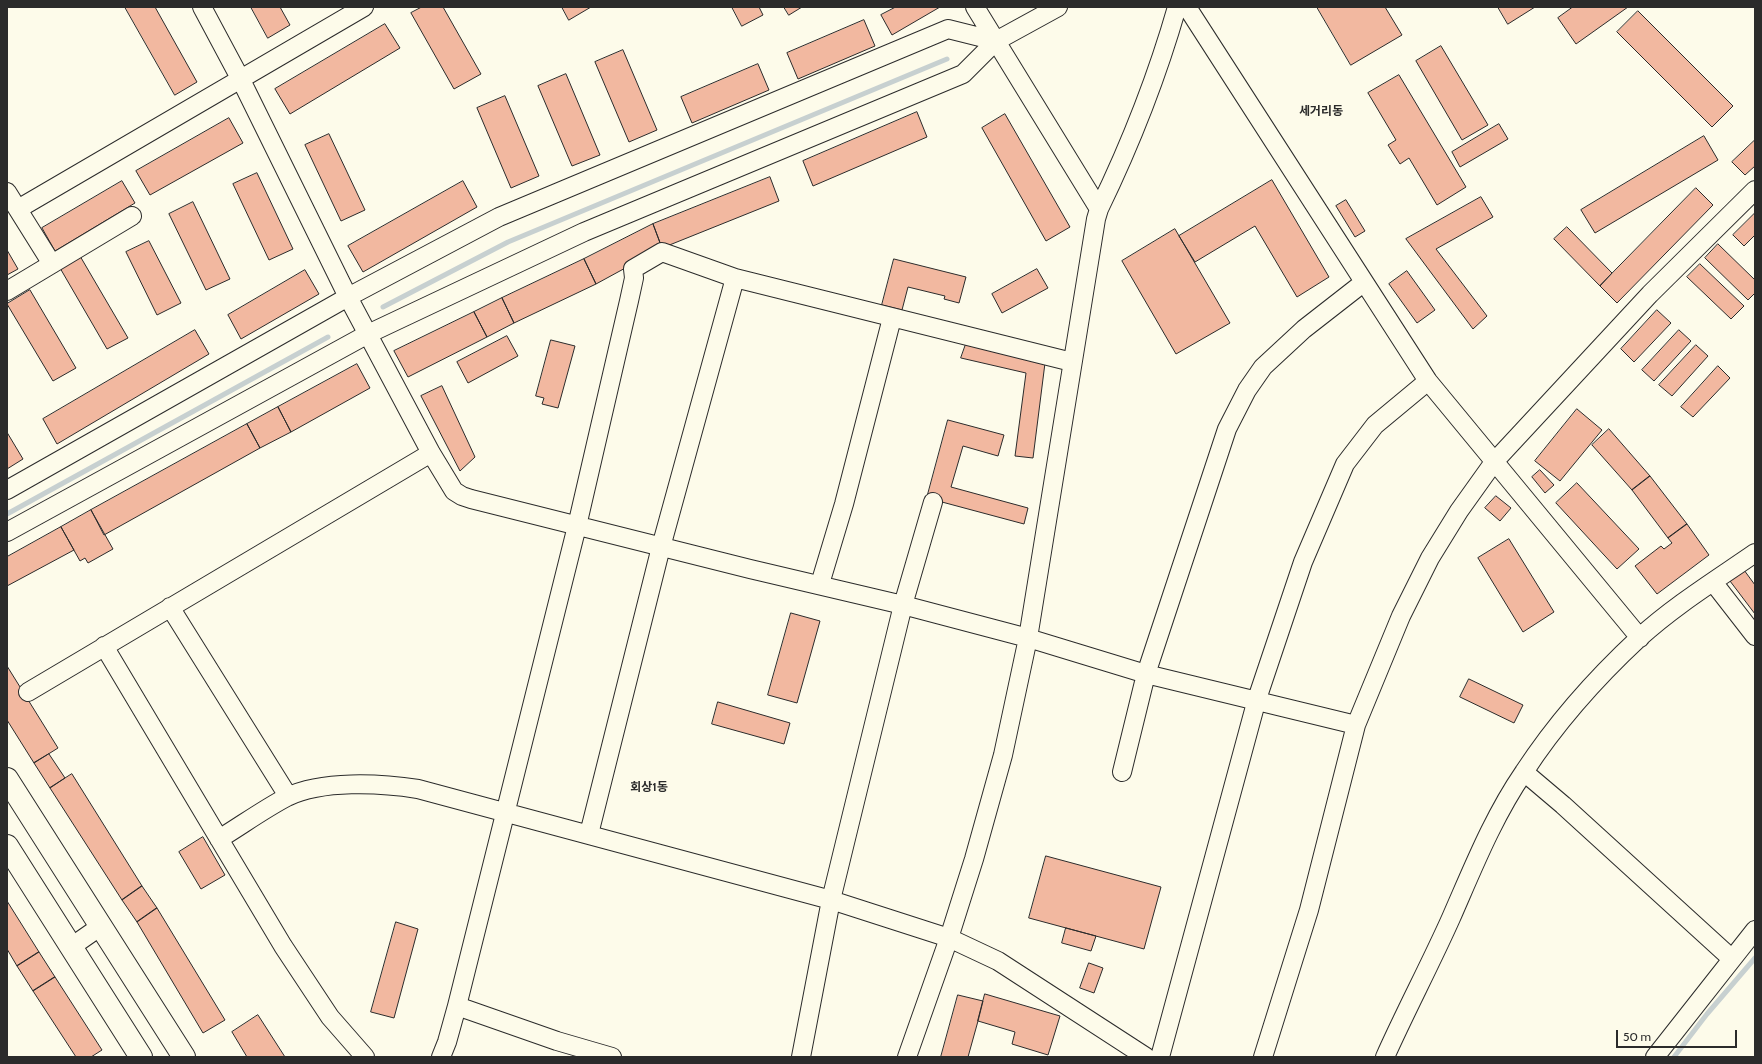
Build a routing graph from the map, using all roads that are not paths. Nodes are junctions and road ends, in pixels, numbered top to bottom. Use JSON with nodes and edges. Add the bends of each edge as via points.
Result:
{"nodes":[{"id":1,"x":202,"y":7,"type":"edge"},
{"id":2,"x":364,"y":7,"type":"edge"},
{"id":3,"x":975,"y":7,"type":"edge"},
{"id":4,"x":1058,"y":7,"type":"edge"},
{"id":5,"x":1177,"y":7,"type":"edge"},
{"id":6,"x":1187,"y":7,"type":"edge"},
{"id":7,"x":996,"y":41,"type":"junction"},
{"id":8,"x":241,"y":80,"type":"junction"},
{"id":9,"x":1755,"y":190,"type":"edge"},
{"id":10,"x":7,"y":192,"type":"edge"},
{"id":11,"x":18,"y":209,"type":"junction"},
{"id":12,"x":1099,"y":209,"type":"junction"},
{"id":13,"x":132,"y":216,"type":"dead end"},
{"id":14,"x":52,"y":264,"type":"junction"},
{"id":15,"x":736,"y":278,"type":"junction"},
{"id":16,"x":1363,"y":282,"type":"junction"},
{"id":17,"x":7,"y":291,"type":"edge"},
{"id":18,"x":348,"y":297,"type":"junction"},
{"id":19,"x":892,"y":318,"type":"junction"},
{"id":20,"x":365,"y":329,"type":"junction"},
{"id":21,"x":1072,"y":362,"type":"junction"},
{"id":22,"x":1428,"y":381,"type":"junction"},
{"id":23,"x":431,"y":452,"type":"junction"},
{"id":24,"x":1494,"y":462,"type":"junction"},
{"id":25,"x":7,"y":490,"type":"edge"},
{"id":26,"x":933,"y":502,"type":"dead end"},
{"id":27,"x":577,"y":526,"type":"junction"},
{"id":28,"x":7,"y":532,"type":"edge"},
{"id":29,"x":661,"y":547,"type":"junction"},
{"id":30,"x":1755,"y":553,"type":"edge"},
{"id":31,"x":1713,"y":582,"type":"junction"},
{"id":32,"x":820,"y":584,"type":"junction"},
{"id":33,"x":904,"y":605,"type":"junction"},
{"id":34,"x":170,"y":607,"type":"junction"},
{"id":35,"x":1755,"y":636,"type":"edge"},
{"id":36,"x":1028,"y":638,"type":"junction"},
{"id":37,"x":1640,"y":638,"type":"junction"},
{"id":38,"x":104,"y":646,"type":"junction"},
{"id":39,"x":1146,"y":674,"type":"junction"},
{"id":40,"x":28,"y":692,"type":"dead end"},
{"id":41,"x":1257,"y":699,"type":"junction"},
{"id":42,"x":1356,"y":724,"type":"junction"},
{"id":43,"x":1122,"y":772,"type":"dead end"},
{"id":44,"x":1524,"y":772,"type":"junction"},
{"id":45,"x":7,"y":779,"type":"edge"},
{"id":46,"x":288,"y":796,"type":"junction"},
{"id":47,"x":506,"y":814,"type":"junction"},
{"id":48,"x":589,"y":834,"type":"junction"},
{"id":49,"x":219,"y":839,"type":"junction"},
{"id":50,"x":7,"y":846,"type":"edge"},
{"id":51,"x":831,"y":900,"type":"junction"},
{"id":52,"x":101,"y":926,"type":"junction"},
{"id":53,"x":1755,"y":930,"type":"edge"},
{"id":54,"x":949,"y":938,"type":"junction"},
{"id":55,"x":71,"y":946,"type":"junction"},
{"id":56,"x":1732,"y":959,"type":"junction"},
{"id":57,"x":457,"y":1006,"type":"junction"},
{"id":58,"x":141,"y":1057,"type":"edge"},
{"id":59,"x":184,"y":1057,"type":"edge"},
{"id":60,"x":365,"y":1057,"type":"edge"},
{"id":61,"x":441,"y":1057,"type":"edge"},
{"id":62,"x":612,"y":1057,"type":"edge"},
{"id":63,"x":801,"y":1057,"type":"edge"},
{"id":64,"x":907,"y":1057,"type":"edge"},
{"id":65,"x":1146,"y":1057,"type":"edge"},
{"id":66,"x":1160,"y":1057,"type":"edge"},
{"id":67,"x":1262,"y":1057,"type":"edge"},
{"id":68,"x":1385,"y":1057,"type":"edge"},
{"id":69,"x":1655,"y":1057,"type":"edge"}],
"edges":[{"from":1,"to":8,"type":"street"},
{"from":2,"to":8,"type":"street"},
{"from":3,"to":7,"type":"street"},
{"from":4,"to":7,"type":"street"},
{"from":5,"to":12,"type":"street","via":[[1156,77]]},
{"from":6,"to":16,"type":"street"},
{"from":7,"to":12,"type":"street"},
{"from":7,"to":18,"type":"street","via":[[948,29],[499,217]]},
{"from":7,"to":20,"type":"street","via":[[964,74],[584,232]]},
{"from":8,"to":11,"type":"street"},
{"from":8,"to":18,"type":"street"},
{"from":9,"to":24,"type":"street","via":[[1650,294]]},
{"from":10,"to":11,"type":"street"},
{"from":11,"to":14,"type":"street"},
{"from":12,"to":21,"type":"street"},
{"from":13,"to":14,"type":"street"},
{"from":14,"to":17,"type":"street"},
{"from":15,"to":19,"type":"street"},
{"from":15,"to":27,"type":"street","via":[[662,252],[633,268],[634,278],[629,302]]},
{"from":15,"to":29,"type":"street"},
{"from":16,"to":22,"type":"street"},
{"from":16,"to":39,"type":"street","via":[[1304,329],[1263,367],[1247,390],[1227,429]]},
{"from":18,"to":20,"type":"street"},
{"from":18,"to":25,"type":"street"},
{"from":19,"to":21,"type":"street"},
{"from":19,"to":32,"type":"street","via":[[844,504]]},
{"from":20,"to":23,"type":"street"},
{"from":20,"to":28,"type":"street"},
{"from":21,"to":36,"type":"street"},
{"from":22,"to":24,"type":"street"},
{"from":22,"to":41,"type":"street","via":[[1375,425],[1345,464],[1303,562]]},
{"from":23,"to":27,"type":"street","via":[[454,491],[462,496]]},
{"from":23,"to":34,"type":"street"},
{"from":24,"to":37,"type":"street"},
{"from":24,"to":42,"type":"street","via":[[1430,558],[1401,616]]},
{"from":26,"to":33,"type":"street"},
{"from":27,"to":29,"type":"street"},
{"from":27,"to":47,"type":"street"},
{"from":29,"to":32,"type":"street"},
{"from":29,"to":48,"type":"street"},
{"from":30,"to":31,"type":"street"},
{"from":31,"to":35,"type":"street"},
{"from":31,"to":37,"type":"street"},
{"from":32,"to":33,"type":"street"},
{"from":33,"to":36,"type":"street"},
{"from":33,"to":51,"type":"street"},
{"from":34,"to":38,"type":"street"},
{"from":34,"to":46,"type":"street"},
{"from":36,"to":39,"type":"street"},
{"from":36,"to":54,"type":"street","via":[[991,802]]},
{"from":37,"to":44,"type":"street","via":[[1554,729]]},
{"from":38,"to":40,"type":"street"},
{"from":38,"to":49,"type":"street"},
{"from":39,"to":41,"type":"street"},
{"from":39,"to":43,"type":"street"},
{"from":41,"to":42,"type":"street"},
{"from":41,"to":66,"type":"street"},
{"from":42,"to":67,"type":"street","via":[[1309,910]]},
{"from":44,"to":56,"type":"street"},
{"from":44,"to":68,"type":"street","via":[[1497,816]]},
{"from":45,"to":52,"type":"main road"},
{"from":46,"to":47,"type":"street","via":[[338,785],[394,786],[418,789]]},
{"from":46,"to":49,"type":"street"},
{"from":47,"to":48,"type":"street"},
{"from":47,"to":57,"type":"street"},
{"from":48,"to":51,"type":"street"},
{"from":49,"to":60,"type":"street","via":[[283,946],[326,1010]]},
{"from":50,"to":55,"type":"main road"},
{"from":51,"to":54,"type":"street"},
{"from":51,"to":63,"type":"street"},
{"from":52,"to":55,"type":"street"},
{"from":52,"to":59,"type":"main road"},
{"from":53,"to":56,"type":"street"},
{"from":54,"to":64,"type":"street"},
{"from":54,"to":65,"type":"street","via":[[998,961]]},
{"from":55,"to":58,"type":"main road"},
{"from":56,"to":69,"type":"street"},
{"from":57,"to":61,"type":"street"},
{"from":57,"to":62,"type":"street"}]}
